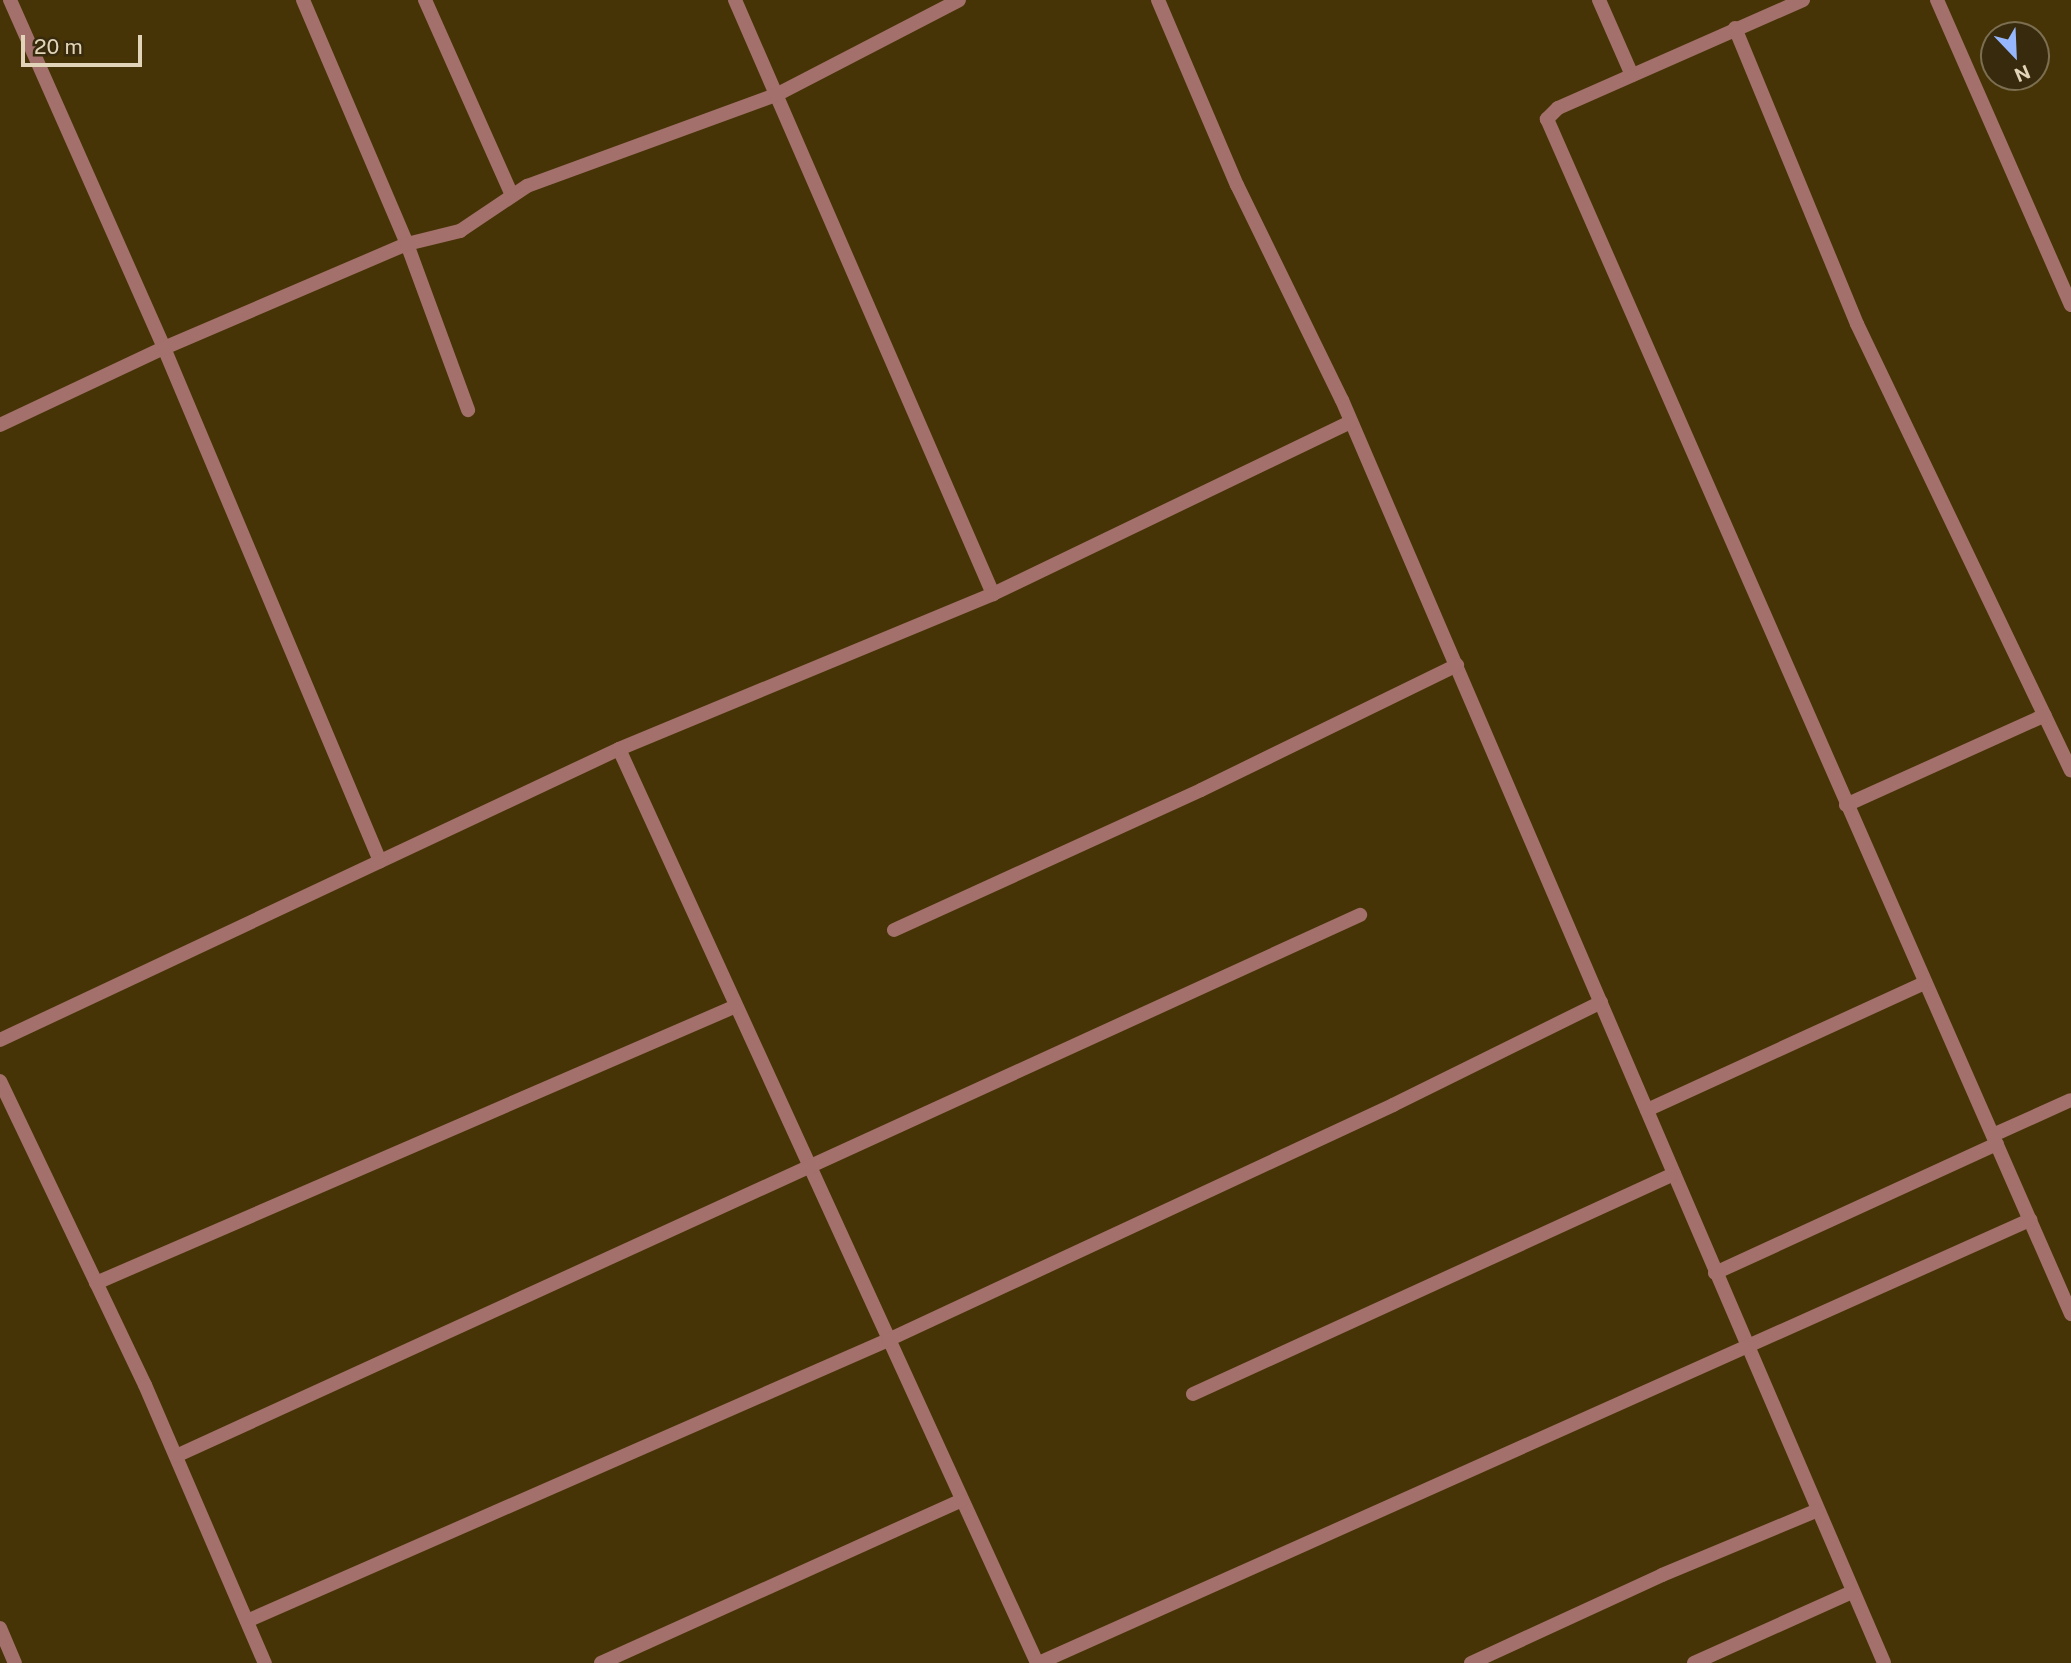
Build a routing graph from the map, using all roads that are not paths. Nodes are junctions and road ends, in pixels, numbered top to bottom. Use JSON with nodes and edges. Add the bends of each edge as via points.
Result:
{"nodes":[{"id":1,"x":10,"y":0,"type":"edge"},
{"id":2,"x":303,"y":0,"type":"edge"},
{"id":3,"x":425,"y":0,"type":"edge"},
{"id":4,"x":736,"y":0,"type":"edge"},
{"id":5,"x":959,"y":0,"type":"edge"},
{"id":6,"x":1158,"y":0,"type":"edge"},
{"id":7,"x":1600,"y":0,"type":"edge"},
{"id":8,"x":1803,"y":0,"type":"edge"},
{"id":9,"x":1937,"y":0,"type":"edge"},
{"id":10,"x":1735,"y":28,"type":"junction"},
{"id":11,"x":1632,"y":75,"type":"junction"},
{"id":12,"x":776,"y":95,"type":"junction"},
{"id":13,"x":512,"y":195,"type":"junction"},
{"id":14,"x":407,"y":244,"type":"junction"},
{"id":15,"x":2071,"y":305,"type":"edge"},
{"id":16,"x":164,"y":348,"type":"junction"},
{"id":17,"x":468,"y":410,"type":"dead end"},
{"id":18,"x":1351,"y":422,"type":"junction"},
{"id":19,"x":0,"y":425,"type":"edge"},
{"id":20,"x":993,"y":594,"type":"junction"},
{"id":21,"x":1457,"y":665,"type":"junction"},
{"id":22,"x":2045,"y":715,"type":"junction"},
{"id":23,"x":619,"y":748,"type":"junction"},
{"id":24,"x":2071,"y":770,"type":"edge"},
{"id":25,"x":1846,"y":805,"type":"junction"},
{"id":26,"x":380,"y":861,"type":"junction"},
{"id":27,"x":1360,"y":915,"type":"dead end"},
{"id":28,"x":894,"y":930,"type":"dead end"},
{"id":29,"x":1925,"y":983,"type":"junction"},
{"id":30,"x":1601,"y":1002,"type":"junction"},
{"id":31,"x":736,"y":1006,"type":"junction"},
{"id":32,"x":0,"y":1040,"type":"edge"},
{"id":33,"x":0,"y":1081,"type":"edge"},
{"id":34,"x":2071,"y":1100,"type":"edge"},
{"id":35,"x":1647,"y":1110,"type":"junction"},
{"id":36,"x":1995,"y":1140,"type":"junction"},
{"id":37,"x":809,"y":1167,"type":"junction"},
{"id":38,"x":1674,"y":1174,"type":"junction"},
{"id":39,"x":2030,"y":1220,"type":"junction"},
{"id":40,"x":1715,"y":1273,"type":"junction"},
{"id":41,"x":96,"y":1283,"type":"junction"},
{"id":42,"x":2071,"y":1314,"type":"edge"},
{"id":43,"x":888,"y":1340,"type":"junction"},
{"id":44,"x":1746,"y":1347,"type":"junction"},
{"id":45,"x":1193,"y":1394,"type":"dead end"},
{"id":46,"x":176,"y":1456,"type":"junction"},
{"id":47,"x":962,"y":1500,"type":"junction"},
{"id":48,"x":1816,"y":1511,"type":"junction"},
{"id":49,"x":1852,"y":1592,"type":"junction"},
{"id":50,"x":247,"y":1621,"type":"junction"},
{"id":51,"x":0,"y":1628,"type":"edge"},
{"id":52,"x":15,"y":1663,"type":"edge"},
{"id":53,"x":265,"y":1663,"type":"edge"},
{"id":54,"x":601,"y":1663,"type":"edge"},
{"id":55,"x":1038,"y":1663,"type":"edge"},
{"id":56,"x":1471,"y":1663,"type":"edge"},
{"id":57,"x":1694,"y":1663,"type":"edge"},
{"id":58,"x":1884,"y":1663,"type":"edge"}],
"edges":[{"from":1,"to":16,"type":"street"},
{"from":2,"to":14,"type":"street"},
{"from":3,"to":13,"type":"street"},
{"from":4,"to":12,"type":"street"},
{"from":5,"to":12,"type":"street"},
{"from":6,"to":18,"type":"street","via":[[1237,185]]},
{"from":7,"to":11,"type":"street"},
{"from":8,"to":10,"type":"street"},
{"from":9,"to":15,"type":"street"},
{"from":10,"to":11,"type":"street"},
{"from":10,"to":22,"type":"street","via":[[1857,324]]},
{"from":11,"to":25,"type":"street","via":[[1558,108],[1548,119],[1550,128]]},
{"from":12,"to":13,"type":"street"},
{"from":12,"to":20,"type":"street"},
{"from":13,"to":14,"type":"street","via":[[460,231]]},
{"from":14,"to":16,"type":"street"},
{"from":14,"to":17,"type":"street"},
{"from":16,"to":19,"type":"street"},
{"from":16,"to":26,"type":"street"},
{"from":18,"to":20,"type":"street"},
{"from":18,"to":21,"type":"street"},
{"from":20,"to":23,"type":"street"},
{"from":21,"to":28,"type":"street","via":[[1200,790]]},
{"from":21,"to":30,"type":"street"},
{"from":22,"to":24,"type":"street"},
{"from":22,"to":25,"type":"street"},
{"from":23,"to":26,"type":"street"},
{"from":23,"to":31,"type":"street"},
{"from":25,"to":29,"type":"street"},
{"from":26,"to":32,"type":"street"},
{"from":27,"to":37,"type":"street"},
{"from":29,"to":35,"type":"street"},
{"from":29,"to":36,"type":"street"},
{"from":30,"to":35,"type":"street"},
{"from":30,"to":43,"type":"street","via":[[1393,1105]]},
{"from":31,"to":37,"type":"street"},
{"from":31,"to":41,"type":"street"},
{"from":33,"to":41,"type":"street"},
{"from":34,"to":36,"type":"street"},
{"from":35,"to":38,"type":"street"},
{"from":36,"to":39,"type":"street"},
{"from":36,"to":40,"type":"street"},
{"from":37,"to":43,"type":"street"},
{"from":37,"to":46,"type":"street"},
{"from":38,"to":40,"type":"street"},
{"from":38,"to":45,"type":"street"},
{"from":39,"to":42,"type":"street"},
{"from":39,"to":44,"type":"street"},
{"from":40,"to":44,"type":"street"},
{"from":41,"to":46,"type":"street"},
{"from":43,"to":47,"type":"street"},
{"from":43,"to":50,"type":"street"},
{"from":44,"to":48,"type":"street"},
{"from":44,"to":55,"type":"street"},
{"from":46,"to":50,"type":"street"},
{"from":47,"to":54,"type":"street"},
{"from":47,"to":55,"type":"street"},
{"from":48,"to":49,"type":"street"},
{"from":48,"to":56,"type":"street","via":[[1662,1575]]},
{"from":49,"to":57,"type":"street"},
{"from":49,"to":58,"type":"street"},
{"from":50,"to":53,"type":"street"},
{"from":51,"to":52,"type":"street"}]}
